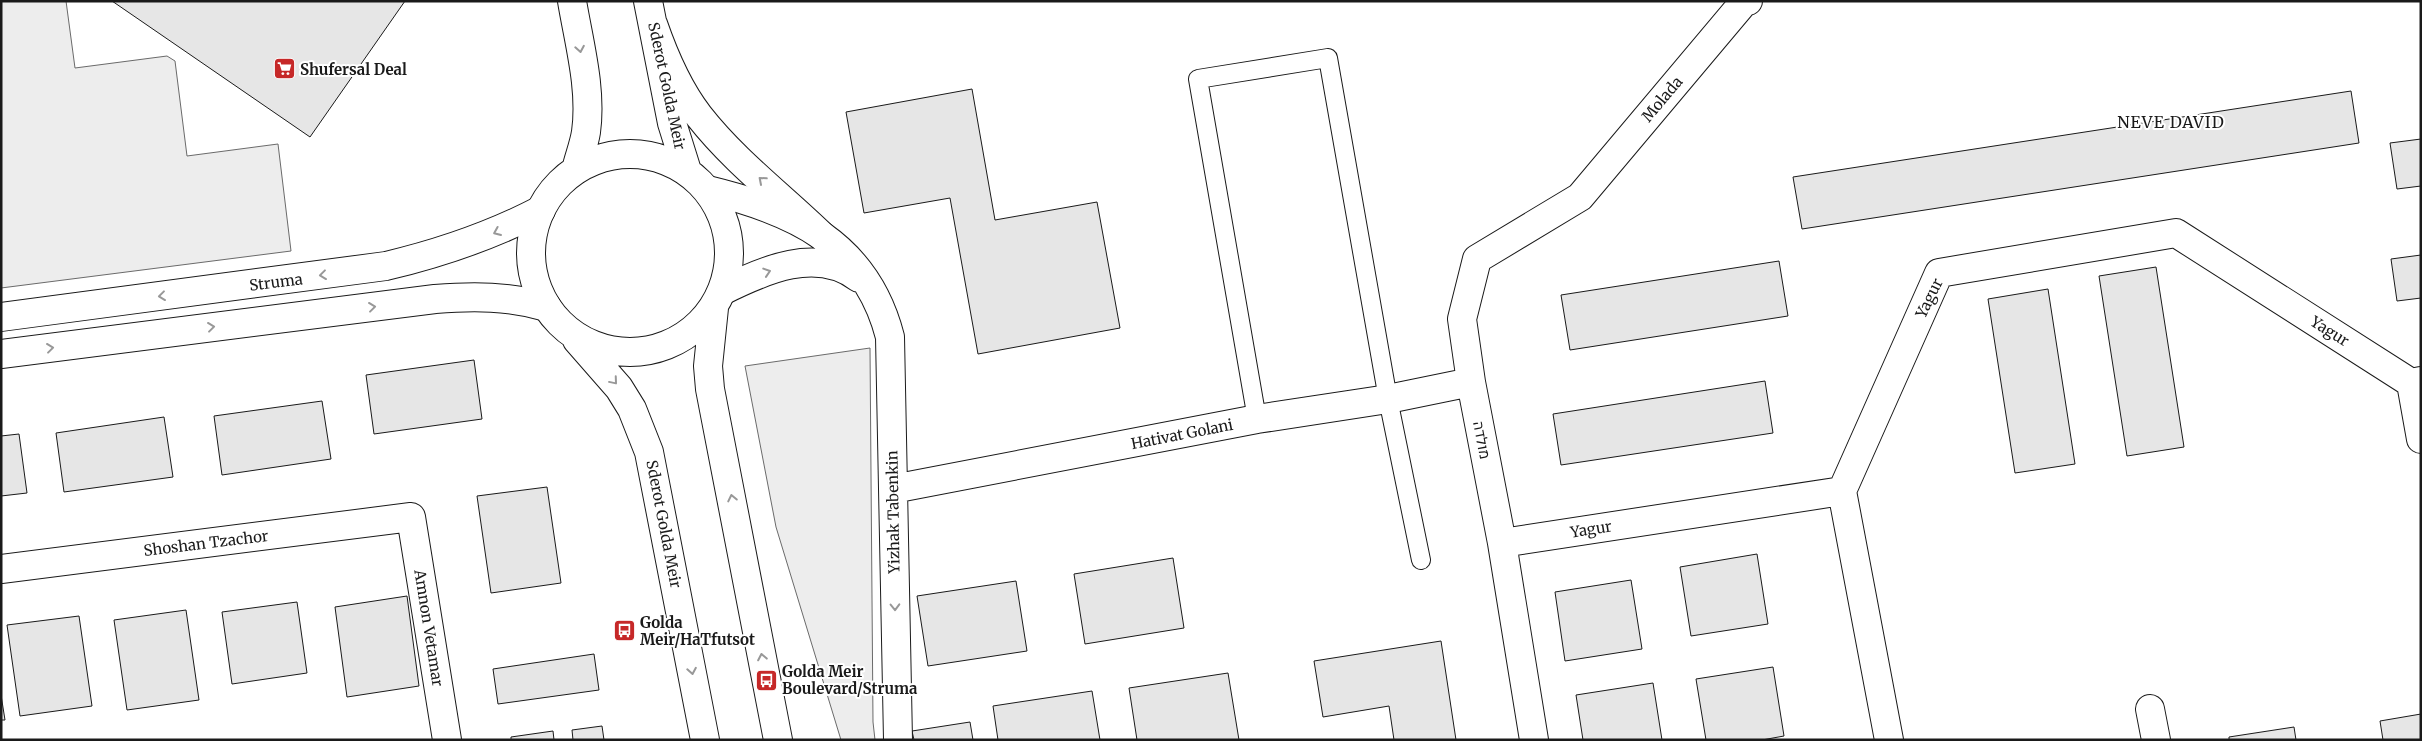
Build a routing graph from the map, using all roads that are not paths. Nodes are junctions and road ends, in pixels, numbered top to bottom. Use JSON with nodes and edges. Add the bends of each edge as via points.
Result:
{"nodes":[{"id":1,"x":572,"y":1,"type":"edge"},
{"id":2,"x":1746,"y":2,"type":"edge"},
{"id":3,"x":651,"y":13,"type":"edge"},
{"id":4,"x":576,"y":170,"type":"junction"},
{"id":5,"x":687,"y":171,"type":"junction"},
{"id":6,"x":708,"y":190,"type":"junction"},
{"id":7,"x":541,"y":210,"type":"junction"},
{"id":8,"x":824,"y":237,"type":"junction"},
{"id":9,"x":871,"y":288,"type":"junction"},
{"id":10,"x":718,"y":300,"type":"junction"},
{"id":11,"x":547,"y":307,"type":"junction"},
{"id":12,"x":1,"y":317,"type":"edge"},
{"id":13,"x":570,"y":332,"type":"junction"},
{"id":14,"x":1,"y":354,"type":"edge"},
{"id":15,"x":1472,"y":382,"type":"junction"},
{"id":16,"x":2416,"y":382,"type":"edge"},
{"id":17,"x":1388,"y":399,"type":"junction"},
{"id":18,"x":1257,"y":420,"type":"junction"},
{"id":19,"x":2421,"y":439,"type":"edge"},
{"id":20,"x":893,"y":489,"type":"junction"},
{"id":21,"x":1842,"y":491,"type":"junction"},
{"id":22,"x":411,"y":517,"type":"joint"},
{"id":23,"x":1502,"y":543,"type":"junction"},
{"id":24,"x":1421,"y":560,"type":"dead end"},
{"id":25,"x":1,"y":569,"type":"edge"},
{"id":26,"x":2150,"y":709,"type":"dead end"},
{"id":27,"x":447,"y":740,"type":"edge"},
{"id":28,"x":704,"y":740,"type":"edge"},
{"id":29,"x":778,"y":740,"type":"edge"},
{"id":30,"x":898,"y":740,"type":"edge"},
{"id":31,"x":1534,"y":740,"type":"edge"},
{"id":32,"x":1888,"y":740,"type":"edge"},
{"id":33,"x":2156,"y":740,"type":"edge"}],
"edges":[{"from":1,"to":4,"type":"street","one_way":true,"via":[[586,82],[587,110],[586,132]]},
{"from":2,"to":15,"type":"street","name":"מולדה","via":[[1580,197],[1477,259],[1462,319]]},
{"from":3,"to":5,"type":"street","name":"Sderot Golda Meir","via":[[672,123]]},
{"from":8,"to":3,"type":"street","one_way":true,"via":[[738,159],[698,115],[676,78]]},
{"from":4,"to":5,"type":"street","via":[[607,157],[640,154],[657,157]]},
{"from":4,"to":7,"type":"street","via":[[555,188]]},
{"from":5,"to":6,"type":"street"},
{"from":6,"to":8,"type":"street","name":"Yizhak Tabenkin","via":[[781,212]]},
{"from":6,"to":10,"type":"street","via":[[722,213],[729,238],[730,266]]},
{"from":7,"to":11,"type":"street","via":[[530,252],[534,281]]},
{"from":7,"to":12,"type":"street","name":"Struma","one_way":true,"via":[[478,240],[386,266]]},
{"from":8,"to":9,"type":"street","name":"Yizhak Tabenkin","via":[[846,257]]},
{"from":10,"to":9,"type":"street","name":"Yizhak Tabenkin","one_way":true,"via":[[767,271],[806,263],[842,268]]},
{"from":9,"to":20,"type":"street","name":"Yizhak Tabenkin","via":[[883,311],[890,337]]},
{"from":10,"to":13,"type":"street","via":[[699,325],[677,340],[647,351],[598,348]]},
{"from":29,"to":10,"type":"street","one_way":true,"via":[[710,389],[708,366]]},
{"from":11,"to":13,"type":"street"},
{"from":14,"to":11,"type":"street","one_way":true,"via":[[435,299],[490,296]]},
{"from":13,"to":28,"type":"street","name":"Sderot Golda Meir","one_way":true,"via":[[619,388],[632,409],[649,452]]},
{"from":15,"to":17,"type":"street","name":"Hativat Golani"},
{"from":15,"to":23,"type":"street","name":"מולדה"},
{"from":16,"to":19,"type":"street"},
{"from":16,"to":21,"type":"street","name":"Yagur","via":[[2176,233],[1939,273]]},
{"from":17,"to":18,"type":"street","name":"Hativat Golani"},
{"from":17,"to":18,"type":"lane","via":[[1328,58],[1198,79]]},
{"from":17,"to":24,"type":"lane"},
{"from":18,"to":20,"type":"street","name":"Hativat Golani"},
{"from":20,"to":30,"type":"street","name":"Yizhak Tabenkin","one_way":true},
{"from":21,"to":23,"type":"street","name":"Yagur"},
{"from":21,"to":32,"type":"street"},
{"from":22,"to":25,"type":"street","name":"Shoshan Tzachor"},
{"from":22,"to":27,"type":"street","name":"Amnon Vetamar"},
{"from":23,"to":31,"type":"street","name":"מולדה"},
{"from":26,"to":33,"type":"street"}]}
